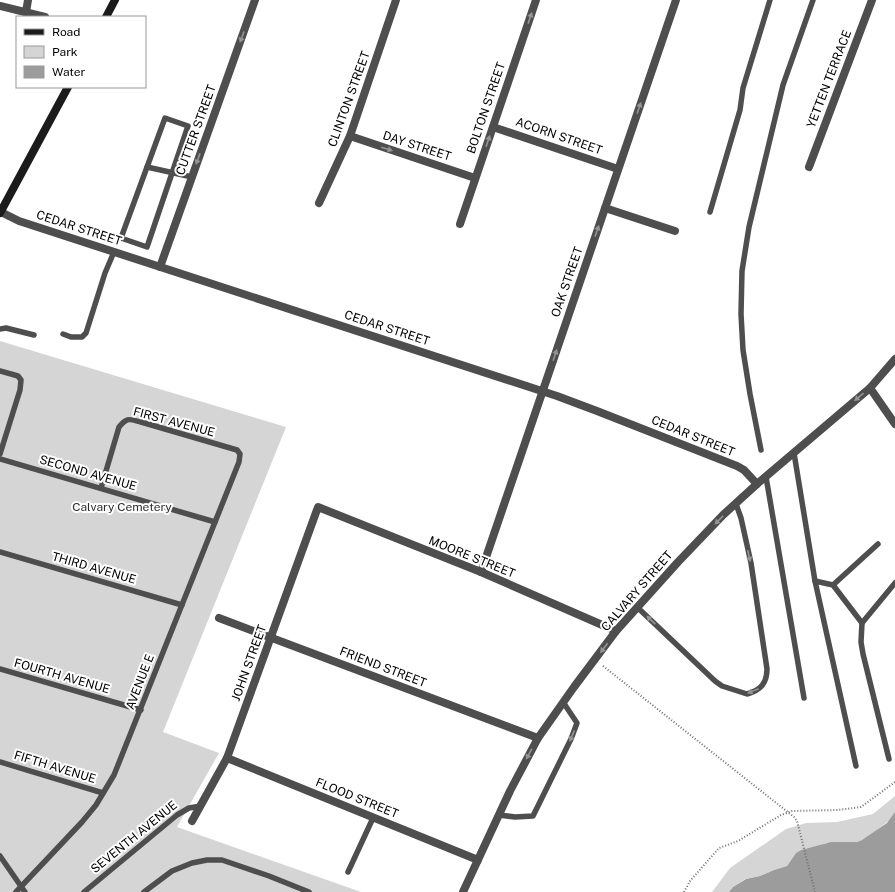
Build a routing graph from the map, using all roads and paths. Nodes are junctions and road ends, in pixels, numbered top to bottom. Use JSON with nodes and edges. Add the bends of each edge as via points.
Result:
{"nodes":[{"id":1,"x":28,"y":0,"type":"edge"},
{"id":2,"x":115,"y":0,"type":"edge"},
{"id":3,"x":255,"y":0,"type":"edge"},
{"id":4,"x":396,"y":0,"type":"edge"},
{"id":5,"x":536,"y":0,"type":"edge"},
{"id":6,"x":676,"y":0,"type":"edge"},
{"id":7,"x":770,"y":0,"type":"edge"},
{"id":8,"x":813,"y":0,"type":"edge"},
{"id":9,"x":872,"y":0,"type":"edge"},
{"id":10,"x":0,"y":6,"type":"edge"},
{"id":11,"x":26,"y":12,"type":"junction"},
{"id":12,"x":41,"y":16,"type":"edge"},
{"id":13,"x":107,"y":16,"type":"edge"},
{"id":14,"x":67,"y":88,"type":"edge"},
{"id":15,"x":493,"y":127,"type":"junction"},
{"id":16,"x":350,"y":136,"type":"junction"},
{"id":17,"x":147,"y":167,"type":"junction"},
{"id":18,"x":809,"y":167,"type":"dead end"},
{"id":19,"x":618,"y":169,"type":"junction"},
{"id":20,"x":172,"y":172,"type":"junction"},
{"id":21,"x":192,"y":177,"type":"junction"},
{"id":22,"x":475,"y":178,"type":"junction"},
{"id":23,"x":318,"y":203,"type":"dead end"},
{"id":24,"x":605,"y":208,"type":"junction"},
{"id":25,"x":710,"y":212,"type":"dead end"},
{"id":26,"x":0,"y":213,"type":"edge"},
{"id":27,"x":460,"y":224,"type":"dead end"},
{"id":28,"x":675,"y":231,"type":"dead end"},
{"id":29,"x":114,"y":252,"type":"junction"},
{"id":30,"x":160,"y":267,"type":"junction"},
{"id":31,"x":0,"y":329,"type":"edge"},
{"id":32,"x":62,"y":334,"type":"dead end"},
{"id":33,"x":34,"y":335,"type":"dead end"},
{"id":34,"x":895,"y":359,"type":"edge"},
{"id":35,"x":0,"y":371,"type":"edge"},
{"id":36,"x":870,"y":388,"type":"junction"},
{"id":37,"x":543,"y":392,"type":"junction"},
{"id":38,"x":895,"y":424,"type":"edge"},
{"id":39,"x":761,"y":450,"type":"dead end"},
{"id":40,"x":794,"y":453,"type":"junction"},
{"id":41,"x":0,"y":454,"type":"edge"},
{"id":42,"x":240,"y":454,"type":"joint"},
{"id":43,"x":0,"y":459,"type":"edge"},
{"id":44,"x":766,"y":476,"type":"junction"},
{"id":45,"x":757,"y":484,"type":"junction"},
{"id":46,"x":101,"y":488,"type":"junction"},
{"id":47,"x":736,"y":504,"type":"junction"},
{"id":48,"x":318,"y":507,"type":"joint"},
{"id":49,"x":215,"y":522,"type":"junction"},
{"id":50,"x":878,"y":544,"type":"dead end"},
{"id":51,"x":0,"y":552,"type":"edge"},
{"id":52,"x":481,"y":572,"type":"junction"},
{"id":53,"x":815,"y":581,"type":"junction"},
{"id":54,"x":895,"y":583,"type":"edge"},
{"id":55,"x":832,"y":586,"type":"junction"},
{"id":56,"x":182,"y":604,"type":"junction"},
{"id":57,"x":638,"y":607,"type":"junction"},
{"id":58,"x":219,"y":618,"type":"dead end"},
{"id":59,"x":862,"y":623,"type":"junction"},
{"id":60,"x":616,"y":631,"type":"junction"},
{"id":61,"x":272,"y":638,"type":"junction"},
{"id":62,"x":603,"y":666,"type":"dead end"},
{"id":63,"x":0,"y":669,"type":"edge"},
{"id":64,"x":804,"y":698,"type":"dead end"},
{"id":65,"x":563,"y":702,"type":"junction"},
{"id":66,"x":141,"y":710,"type":"junction"},
{"id":67,"x":538,"y":738,"type":"junction"},
{"id":68,"x":227,"y":758,"type":"junction"},
{"id":69,"x":889,"y":759,"type":"dead end"},
{"id":70,"x":0,"y":762,"type":"edge"},
{"id":71,"x":856,"y":766,"type":"dead end"},
{"id":72,"x":895,"y":782,"type":"edge"},
{"id":73,"x":103,"y":793,"type":"junction"},
{"id":74,"x":201,"y":806,"type":"junction"},
{"id":75,"x":789,"y":812,"type":"junction"},
{"id":76,"x":499,"y":815,"type":"junction"},
{"id":77,"x":373,"y":818,"type":"junction"},
{"id":78,"x":192,"y":821,"type":"dead end"},
{"id":79,"x":0,"y":856,"type":"edge"},
{"id":80,"x":478,"y":860,"type":"junction"},
{"id":81,"x":348,"y":872,"type":"dead end"},
{"id":82,"x":22,"y":886,"type":"junction"},
{"id":83,"x":16,"y":892,"type":"edge"},
{"id":84,"x":25,"y":892,"type":"edge"},
{"id":85,"x":84,"y":892,"type":"edge"},
{"id":86,"x":144,"y":892,"type":"edge"},
{"id":87,"x":309,"y":892,"type":"edge"},
{"id":88,"x":464,"y":892,"type":"edge"},
{"id":89,"x":684,"y":892,"type":"edge"},
{"id":90,"x":815,"y":892,"type":"edge"}],
"edges":[{"from":1,"to":11,"type":"street"},
{"from":2,"to":13,"type":"main road"},
{"from":3,"to":21,"type":"street","name":"CUTTER STREET","one_way":true},
{"from":4,"to":16,"type":"street","name":"CLINTON STREET"},
{"from":15,"to":5,"type":"street","name":"BOLTON STREET","one_way":true},
{"from":19,"to":6,"type":"street","name":"OAK STREET","one_way":true},
{"from":7,"to":25,"type":"lane","via":[[743,88],[740,110]]},
{"from":8,"to":39,"type":"lane","via":[[781,93],[749,227],[742,271],[743,350]]},
{"from":9,"to":18,"type":"street","name":"YETTEN TERRACE"},
{"from":10,"to":11,"type":"street"},
{"from":11,"to":12,"type":"street"},
{"from":14,"to":26,"type":"main road"},
{"from":15,"to":19,"type":"street","name":"ACORN STREET"},
{"from":22,"to":15,"type":"street","name":"BOLTON STREET","one_way":true},
{"from":16,"to":22,"type":"street","name":"DAY STREET","one_way":true},
{"from":16,"to":23,"type":"street","name":"CLINTON STREET"},
{"from":17,"to":20,"type":"lane"},
{"from":17,"to":20,"type":"lane","via":[[165,118],[188,126]]},
{"from":17,"to":20,"type":"lane","via":[[121,238],[147,247]]},
{"from":19,"to":24,"type":"street","name":"OAK STREET"},
{"from":20,"to":21,"type":"lane"},
{"from":21,"to":30,"type":"street","name":"CUTTER STREET"},
{"from":22,"to":27,"type":"street","name":"BOLTON STREET"},
{"from":24,"to":28,"type":"street"},
{"from":37,"to":24,"type":"street","name":"OAK STREET","one_way":true},
{"from":26,"to":29,"type":"street","name":"CEDAR STREET"},
{"from":29,"to":30,"type":"street","name":"CEDAR STREET"},
{"from":29,"to":32,"type":"lane","via":[[86,333],[82,337]]},
{"from":30,"to":37,"type":"street","name":"CEDAR STREET"},
{"from":31,"to":33,"type":"lane","via":[[6,328]]},
{"from":34,"to":36,"type":"street","name":"CALVARY STREET"},
{"from":35,"to":41,"type":"lane","via":[[18,376],[21,380]]},
{"from":36,"to":38,"type":"street"},
{"from":36,"to":40,"type":"street","name":"CALVARY STREET","one_way":true},
{"from":37,"to":45,"type":"street","name":"CEDAR STREET","via":[[737,466]]},
{"from":37,"to":52,"type":"street","name":"OAK STREET"},
{"from":40,"to":44,"type":"street","name":"CALVARY STREET"},
{"from":40,"to":53,"type":"lane"},
{"from":42,"to":46,"type":"lane","name":"FIRST AVENUE","via":[[237,450],[128,419],[119,427]]},
{"from":42,"to":49,"type":"lane","name":"AVENUE E"},
{"from":43,"to":46,"type":"lane","name":"SECOND AVENUE"},
{"from":44,"to":45,"type":"street","name":"CALVARY STREET"},
{"from":44,"to":64,"type":"lane"},
{"from":45,"to":47,"type":"street","name":"CALVARY STREET"},
{"from":46,"to":49,"type":"lane","name":"SECOND AVENUE"},
{"from":47,"to":57,"type":"street","name":"CALVARY STREET","one_way":true,"via":[[678,562]]},
{"from":47,"to":57,"type":"lane","one_way":true,"via":[[751,563],[767,669],[765,684],[747,694],[715,681]]},
{"from":48,"to":52,"type":"street","name":"MOORE STREET"},
{"from":48,"to":61,"type":"street","name":"JOHN STREET"},
{"from":49,"to":56,"type":"lane","name":"AVENUE E"},
{"from":50,"to":55,"type":"lane"},
{"from":51,"to":56,"type":"lane","name":"THIRD AVENUE"},
{"from":52,"to":60,"type":"street","name":"MOORE STREET"},
{"from":53,"to":55,"type":"lane"},
{"from":53,"to":71,"type":"lane"},
{"from":54,"to":59,"type":"lane"},
{"from":55,"to":59,"type":"lane"},
{"from":56,"to":66,"type":"lane","name":"AVENUE E"},
{"from":57,"to":60,"type":"street","name":"CALVARY STREET"},
{"from":58,"to":61,"type":"street","name":"FRIEND STREET"},
{"from":59,"to":69,"type":"lane","via":[[863,654]]},
{"from":60,"to":65,"type":"street","name":"CALVARY STREET","one_way":true},
{"from":61,"to":67,"type":"street","name":"FRIEND STREET"},
{"from":61,"to":68,"type":"street","name":"JOHN STREET"},
{"from":62,"to":75,"type":"path"},
{"from":63,"to":66,"type":"lane","name":"FOURTH AVENUE"},
{"from":65,"to":67,"type":"street","name":"CALVARY STREET"},
{"from":65,"to":76,"type":"lane","one_way":true,"via":[[577,723],[533,816]]},
{"from":66,"to":73,"type":"lane","name":"AVENUE E","via":[[114,775]]},
{"from":67,"to":76,"type":"street","name":"CALVARY STREET","one_way":true},
{"from":68,"to":74,"type":"street","name":"JOHN STREET"},
{"from":68,"to":77,"type":"street","name":"FLOOD STREET"},
{"from":70,"to":73,"type":"lane","name":"FIFTH AVENUE"},
{"from":72,"to":75,"type":"path","via":[[860,807]]},
{"from":73,"to":82,"type":"lane","name":"AVENUE E","via":[[82,822]]},
{"from":74,"to":78,"type":"street","name":"JOHN STREET"},
{"from":74,"to":85,"type":"lane","name":"SEVENTH AVENUE","via":[[177,815]]},
{"from":75,"to":89,"type":"path","via":[[738,841],[719,848],[690,881]]},
{"from":75,"to":90,"type":"path","via":[[797,821]]},
{"from":76,"to":80,"type":"street","name":"CALVARY STREET"},
{"from":77,"to":80,"type":"street","name":"FLOOD STREET"},
{"from":77,"to":81,"type":"lane"},
{"from":79,"to":82,"type":"lane"},
{"from":80,"to":88,"type":"street","name":"CALVARY STREET"},
{"from":82,"to":83,"type":"lane","name":"AVENUE E"},
{"from":82,"to":84,"type":"lane"},
{"from":86,"to":87,"type":"lane","via":[[172,871],[207,860],[222,860]]}]}
